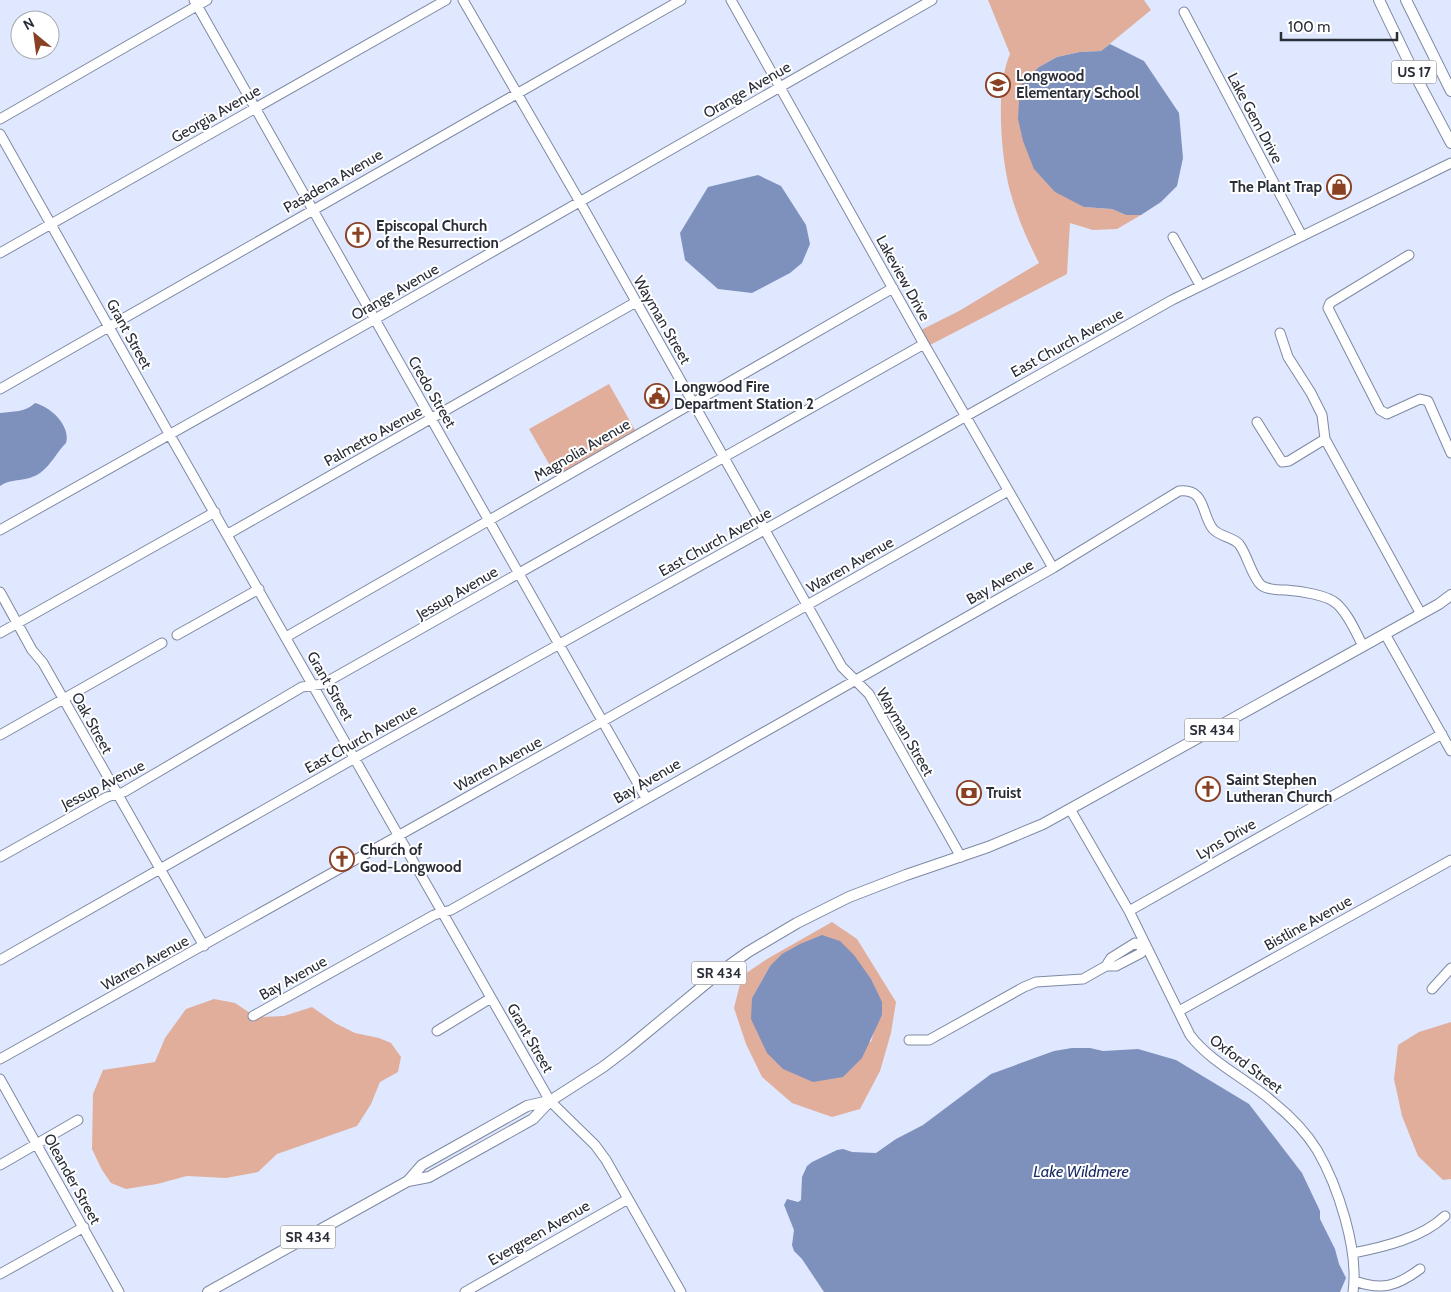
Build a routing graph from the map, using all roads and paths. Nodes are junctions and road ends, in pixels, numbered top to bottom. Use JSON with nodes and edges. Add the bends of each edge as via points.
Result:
{"nodes":[{"id":1,"x":207,"y":0,"type":"edge"},
{"id":2,"x":446,"y":0,"type":"edge"},
{"id":3,"x":463,"y":0,"type":"edge"},
{"id":4,"x":681,"y":0,"type":"edge"},
{"id":5,"x":731,"y":0,"type":"edge"},
{"id":6,"x":932,"y":0,"type":"edge"},
{"id":7,"x":1379,"y":0,"type":"edge"},
{"id":8,"x":1406,"y":0,"type":"edge"},
{"id":9,"x":196,"y":3,"type":"edge"},
{"id":10,"x":1184,"y":12,"type":"dead end"},
{"id":11,"x":780,"y":87,"type":"junction"},
{"id":12,"x":1451,"y":91,"type":"edge"},
{"id":13,"x":517,"y":94,"type":"junction"},
{"id":14,"x":254,"y":108,"type":"junction"},
{"id":15,"x":0,"y":119,"type":"edge"},
{"id":16,"x":0,"y":134,"type":"edge"},
{"id":17,"x":1451,"y":143,"type":"edge"},
{"id":18,"x":1451,"y":164,"type":"edge"},
{"id":19,"x":580,"y":202,"type":"junction"},
{"id":20,"x":312,"y":209,"type":"junction"},
{"id":21,"x":50,"y":224,"type":"junction"},
{"id":22,"x":1302,"y":236,"type":"junction"},
{"id":23,"x":1173,"y":237,"type":"dead end"},
{"id":24,"x":0,"y":253,"type":"edge"},
{"id":25,"x":1409,"y":255,"type":"dead end"},
{"id":26,"x":1200,"y":285,"type":"junction"},
{"id":27,"x":893,"y":288,"type":"junction"},
{"id":28,"x":636,"y":302,"type":"junction"},
{"id":29,"x":375,"y":319,"type":"junction"},
{"id":30,"x":109,"y":326,"type":"junction"},
{"id":31,"x":1280,"y":333,"type":"dead end"},
{"id":32,"x":924,"y":344,"type":"junction"},
{"id":33,"x":0,"y":388,"type":"edge"},
{"id":34,"x":694,"y":403,"type":"junction"},
{"id":35,"x":965,"y":416,"type":"junction"},
{"id":36,"x":432,"y":419,"type":"junction"},
{"id":37,"x":1257,"y":422,"type":"dead end"},
{"id":38,"x":170,"y":435,"type":"junction"},
{"id":39,"x":1325,"y":439,"type":"junction"},
{"id":40,"x":1451,"y":453,"type":"edge"},
{"id":41,"x":724,"y":457,"type":"junction"},
{"id":42,"x":1008,"y":491,"type":"junction"},
{"id":43,"x":215,"y":512,"type":"junction"},
{"id":44,"x":488,"y":520,"type":"junction"},
{"id":45,"x":766,"y":529,"type":"junction"},
{"id":46,"x":0,"y":530,"type":"edge"},
{"id":47,"x":228,"y":534,"type":"junction"},
{"id":48,"x":1053,"y":568,"type":"junction"},
{"id":49,"x":519,"y":573,"type":"junction"},
{"id":50,"x":259,"y":589,"type":"junction"},
{"id":51,"x":0,"y":592,"type":"edge"},
{"id":52,"x":1451,"y":595,"type":"edge"},
{"id":53,"x":1451,"y":599,"type":"edge"},
{"id":54,"x":1439,"y":604,"type":"junction"},
{"id":55,"x":807,"y":605,"type":"junction"},
{"id":56,"x":1421,"y":614,"type":"junction"},
{"id":57,"x":17,"y":623,"type":"junction"},
{"id":58,"x":0,"y":633,"type":"edge"},
{"id":59,"x":1385,"y":634,"type":"junction"},
{"id":60,"x":177,"y":635,"type":"dead end"},
{"id":61,"x":286,"y":637,"type":"junction"},
{"id":62,"x":162,"y":643,"type":"dead end"},
{"id":63,"x":559,"y":644,"type":"junction"},
{"id":64,"x":1363,"y":646,"type":"junction"},
{"id":65,"x":856,"y":680,"type":"junction"},
{"id":66,"x":314,"y":685,"type":"junction"},
{"id":67,"x":63,"y":700,"type":"junction"},
{"id":68,"x":603,"y":720,"type":"junction"},
{"id":69,"x":0,"y":734,"type":"edge"},
{"id":70,"x":1442,"y":734,"type":"junction"},
{"id":71,"x":1451,"y":751,"type":"edge"},
{"id":72,"x":355,"y":758,"type":"junction"},
{"id":73,"x":116,"y":794,"type":"junction"},
{"id":74,"x":646,"y":798,"type":"junction"},
{"id":75,"x":1070,"y":809,"type":"junction"},
{"id":76,"x":399,"y":835,"type":"junction"},
{"id":77,"x":0,"y":856,"type":"edge"},
{"id":78,"x":961,"y":857,"type":"junction"},
{"id":79,"x":1451,"y":860,"type":"edge"},
{"id":80,"x":159,"y":869,"type":"junction"},
{"id":81,"x":1129,"y":910,"type":"junction"},
{"id":82,"x":443,"y":912,"type":"junction"},
{"id":83,"x":1144,"y":945,"type":"junction"},
{"id":84,"x":204,"y":946,"type":"junction"},
{"id":85,"x":0,"y":960,"type":"edge"},
{"id":86,"x":1451,"y":968,"type":"edge"},
{"id":87,"x":1432,"y":989,"type":"dead end"},
{"id":88,"x":491,"y":998,"type":"junction"},
{"id":89,"x":1179,"y":1011,"type":"junction"},
{"id":90,"x":253,"y":1016,"type":"dead end"},
{"id":91,"x":437,"y":1030,"type":"dead end"},
{"id":92,"x":909,"y":1040,"type":"dead end"},
{"id":93,"x":0,"y":1059,"type":"edge"},
{"id":94,"x":0,"y":1079,"type":"edge"},
{"id":95,"x":550,"y":1101,"type":"junction"},
{"id":96,"x":78,"y":1120,"type":"dead end"},
{"id":97,"x":37,"y":1144,"type":"junction"},
{"id":98,"x":0,"y":1165,"type":"edge"},
{"id":99,"x":628,"y":1199,"type":"junction"},
{"id":100,"x":1445,"y":1216,"type":"dead end"},
{"id":101,"x":84,"y":1227,"type":"junction"},
{"id":102,"x":1353,"y":1253,"type":"junction"},
{"id":103,"x":1420,"y":1269,"type":"dead end"},
{"id":104,"x":0,"y":1274,"type":"edge"},
{"id":105,"x":1355,"y":1281,"type":"junction"},
{"id":106,"x":119,"y":1292,"type":"edge"},
{"id":107,"x":208,"y":1292,"type":"edge"},
{"id":108,"x":465,"y":1292,"type":"edge"},
{"id":109,"x":681,"y":1292,"type":"edge"},
{"id":110,"x":1353,"y":1292,"type":"edge"}],
"edges":[{"from":1,"to":9,"type":"street"},
{"from":2,"to":14,"type":"street","name":"Georgia Avenue"},
{"from":3,"to":13,"type":"street","name":"Wayman Street"},
{"from":4,"to":13,"type":"street","name":"Pasadena Avenue"},
{"from":5,"to":11,"type":"street","name":"Lakeview Drive"},
{"from":6,"to":11,"type":"street","name":"Orange Avenue"},
{"from":7,"to":17,"type":"main road","number":"US 17"},
{"from":8,"to":12,"type":"main road","number":"US 17"},
{"from":9,"to":14,"type":"street","name":"Credo Street"},
{"from":9,"to":15,"type":"street"},
{"from":10,"to":22,"type":"street","name":"Lake Gem Drive"},
{"from":11,"to":19,"type":"street","name":"Orange Avenue"},
{"from":11,"to":27,"type":"street","name":"Lakeview Drive"},
{"from":13,"to":19,"type":"street","name":"Wayman Street"},
{"from":13,"to":20,"type":"street","name":"Pasadena Avenue"},
{"from":14,"to":20,"type":"street","name":"Credo Street"},
{"from":14,"to":21,"type":"street","name":"Georgia Avenue"},
{"from":16,"to":21,"type":"street","name":"Grant Street"},
{"from":18,"to":22,"type":"street","name":"East Church Avenue"},
{"from":19,"to":28,"type":"street","name":"Wayman Street"},
{"from":19,"to":29,"type":"street","name":"Orange Avenue"},
{"from":20,"to":29,"type":"street","name":"Credo Street"},
{"from":20,"to":30,"type":"street","name":"Pasadena Avenue"},
{"from":21,"to":24,"type":"street","name":"Georgia Avenue"},
{"from":21,"to":30,"type":"street","name":"Grant Street"},
{"from":22,"to":26,"type":"street","name":"East Church Avenue"},
{"from":23,"to":26,"type":"street"},
{"from":25,"to":40,"type":"street","via":[[1330,302],[1328,308],[1380,410],[1387,414],[1420,399],[1428,400]]},
{"from":26,"to":35,"type":"street","name":"East Church Avenue"},
{"from":27,"to":32,"type":"street","name":"Lakeview Drive"},
{"from":27,"to":34,"type":"street","name":"Magnolia Avenue"},
{"from":28,"to":34,"type":"street","name":"Wayman Street"},
{"from":28,"to":36,"type":"street","name":"Palmetto Avenue"},
{"from":29,"to":36,"type":"street","name":"Credo Street"},
{"from":29,"to":38,"type":"street","name":"Orange Avenue"},
{"from":30,"to":33,"type":"street","name":"Pasadena Avenue"},
{"from":30,"to":38,"type":"street","name":"Grant Street"},
{"from":31,"to":39,"type":"street","via":[[1288,357],[1322,415]]},
{"from":32,"to":35,"type":"street","name":"Lakeview Drive"},
{"from":32,"to":41,"type":"street","name":"Jessup Avenue"},
{"from":34,"to":41,"type":"street","name":"Wayman Street"},
{"from":34,"to":44,"type":"street","name":"Magnolia Avenue"},
{"from":35,"to":42,"type":"street","name":"Lakeview Drive"},
{"from":35,"to":45,"type":"street","name":"East Church Avenue"},
{"from":36,"to":44,"type":"street","name":"Credo Street"},
{"from":36,"to":47,"type":"street","name":"Palmetto Avenue"},
{"from":37,"to":39,"type":"street","via":[[1282,462],[1288,462]]},
{"from":38,"to":43,"type":"street","name":"Grant Street"},
{"from":38,"to":46,"type":"street","name":"Orange Avenue"},
{"from":39,"to":56,"type":"street"},
{"from":41,"to":45,"type":"street","name":"Wayman Street"},
{"from":41,"to":49,"type":"street","name":"Jessup Avenue"},
{"from":42,"to":48,"type":"street","name":"Lakeview Drive"},
{"from":42,"to":55,"type":"street","name":"Warren Avenue"},
{"from":43,"to":47,"type":"street","name":"Grant Street"},
{"from":43,"to":57,"type":"street"},
{"from":44,"to":49,"type":"street","name":"Credo Street"},
{"from":44,"to":61,"type":"street","name":"Magnolia Avenue"},
{"from":45,"to":55,"type":"street","name":"Wayman Street"},
{"from":45,"to":63,"type":"street","name":"East Church Avenue"},
{"from":47,"to":50,"type":"street","name":"Grant Street"},
{"from":48,"to":64,"type":"street","name":"Bay Avenue","via":[[1179,491],[1188,490],[1197,494],[1212,528],[1239,544],[1261,585],[1273,590],[1321,596],[1336,603]]},
{"from":48,"to":65,"type":"street","name":"Bay Avenue"},
{"from":49,"to":63,"type":"street","name":"Credo Street"},
{"from":49,"to":66,"type":"street","name":"Jessup Avenue","via":[[323,684]]},
{"from":50,"to":60,"type":"street"},
{"from":50,"to":61,"type":"street","name":"Grant Street"},
{"from":51,"to":57,"type":"street","name":"Oak Street"},
{"from":52,"to":54,"type":"main road","number":"SR 434"},
{"from":53,"to":54,"type":"main road","number":"SR 434"},
{"from":54,"to":56,"type":"main road","number":"SR 434"},
{"from":55,"to":65,"type":"street","name":"Wayman Street","via":[[842,667]]},
{"from":55,"to":68,"type":"street","name":"Warren Avenue"},
{"from":56,"to":59,"type":"main road","number":"SR 434"},
{"from":57,"to":58,"type":"street"},
{"from":57,"to":67,"type":"street","name":"Oak Street"},
{"from":59,"to":64,"type":"main road","number":"SR 434"},
{"from":59,"to":70,"type":"street"},
{"from":61,"to":66,"type":"street","name":"Grant Street"},
{"from":62,"to":67,"type":"street"},
{"from":63,"to":68,"type":"street","name":"Credo Street"},
{"from":63,"to":72,"type":"street","name":"East Church Avenue"},
{"from":64,"to":75,"type":"main road","number":"SR 434"},
{"from":65,"to":74,"type":"street","name":"Bay Avenue"},
{"from":65,"to":78,"type":"street","name":"Wayman Street","via":[[869,694]]},
{"from":66,"to":72,"type":"street","name":"Grant Street"},
{"from":66,"to":73,"type":"street","name":"Jessup Avenue","via":[[302,687]]},
{"from":67,"to":69,"type":"street"},
{"from":67,"to":73,"type":"street","name":"Oak Street"},
{"from":68,"to":74,"type":"street","name":"Credo Street"},
{"from":68,"to":76,"type":"street","name":"Warren Avenue"},
{"from":70,"to":71,"type":"street"},
{"from":70,"to":81,"type":"street","name":"Lyns Drive"},
{"from":72,"to":76,"type":"street","name":"Grant Street"},
{"from":72,"to":80,"type":"street","name":"East Church Avenue"},
{"from":73,"to":77,"type":"street","name":"Jessup Avenue"},
{"from":73,"to":80,"type":"street","name":"Oak Street"},
{"from":74,"to":82,"type":"street","name":"Bay Avenue"},
{"from":75,"to":78,"type":"main road","number":"SR 434","via":[[1016,836]]},
{"from":75,"to":81,"type":"street","name":"Oxford Street"},
{"from":76,"to":82,"type":"street","name":"Grant Street"},
{"from":76,"to":84,"type":"street","name":"Warren Avenue"},
{"from":78,"to":95,"type":"main road","number":"SR 434","via":[[849,898],[771,938],[720,972],[603,1067]]},
{"from":79,"to":89,"type":"street","name":"Bistline Avenue"},
{"from":80,"to":84,"type":"street","name":"Oak Street"},
{"from":80,"to":85,"type":"street","name":"East Church Avenue"},
{"from":81,"to":83,"type":"street","name":"Oxford Street"},
{"from":82,"to":88,"type":"street","name":"Grant Street"},
{"from":82,"to":90,"type":"street","name":"Bay Avenue"},
{"from":83,"to":89,"type":"street","name":"Oxford Street"},
{"from":83,"to":92,"type":"street","via":[[1135,943],[1083,979],[1030,984],[929,1040]]},
{"from":84,"to":93,"type":"street","name":"Warren Avenue"},
{"from":86,"to":87,"type":"street"},
{"from":88,"to":91,"type":"street"},
{"from":88,"to":95,"type":"street","name":"Grant Street"},
{"from":89,"to":102,"type":"street","name":"Oxford Street","via":[[1198,1046],[1274,1102],[1316,1148],[1347,1225]]},
{"from":94,"to":97,"type":"street","name":"Oleander Street"},
{"from":95,"to":99,"type":"street","name":"Grant Street","via":[[596,1145]]},
{"from":95,"to":107,"type":"main road","number":"SR 434","via":[[527,1106],[422,1165],[408,1181]]},
{"from":96,"to":97,"type":"street"},
{"from":97,"to":98,"type":"street"},
{"from":97,"to":101,"type":"street","name":"Oleander Street"},
{"from":99,"to":108,"type":"street","name":"Evergreen Avenue"},
{"from":99,"to":109,"type":"street","name":"Grant Street"},
{"from":100,"to":102,"type":"street","via":[[1414,1235]]},
{"from":101,"to":104,"type":"street"},
{"from":101,"to":106,"type":"street","name":"Oleander Street"},
{"from":102,"to":105,"type":"street","name":"Oxford Street"},
{"from":103,"to":105,"type":"street","via":[[1395,1284],[1379,1286]]},
{"from":105,"to":110,"type":"street","name":"Oxford Street"}]}
